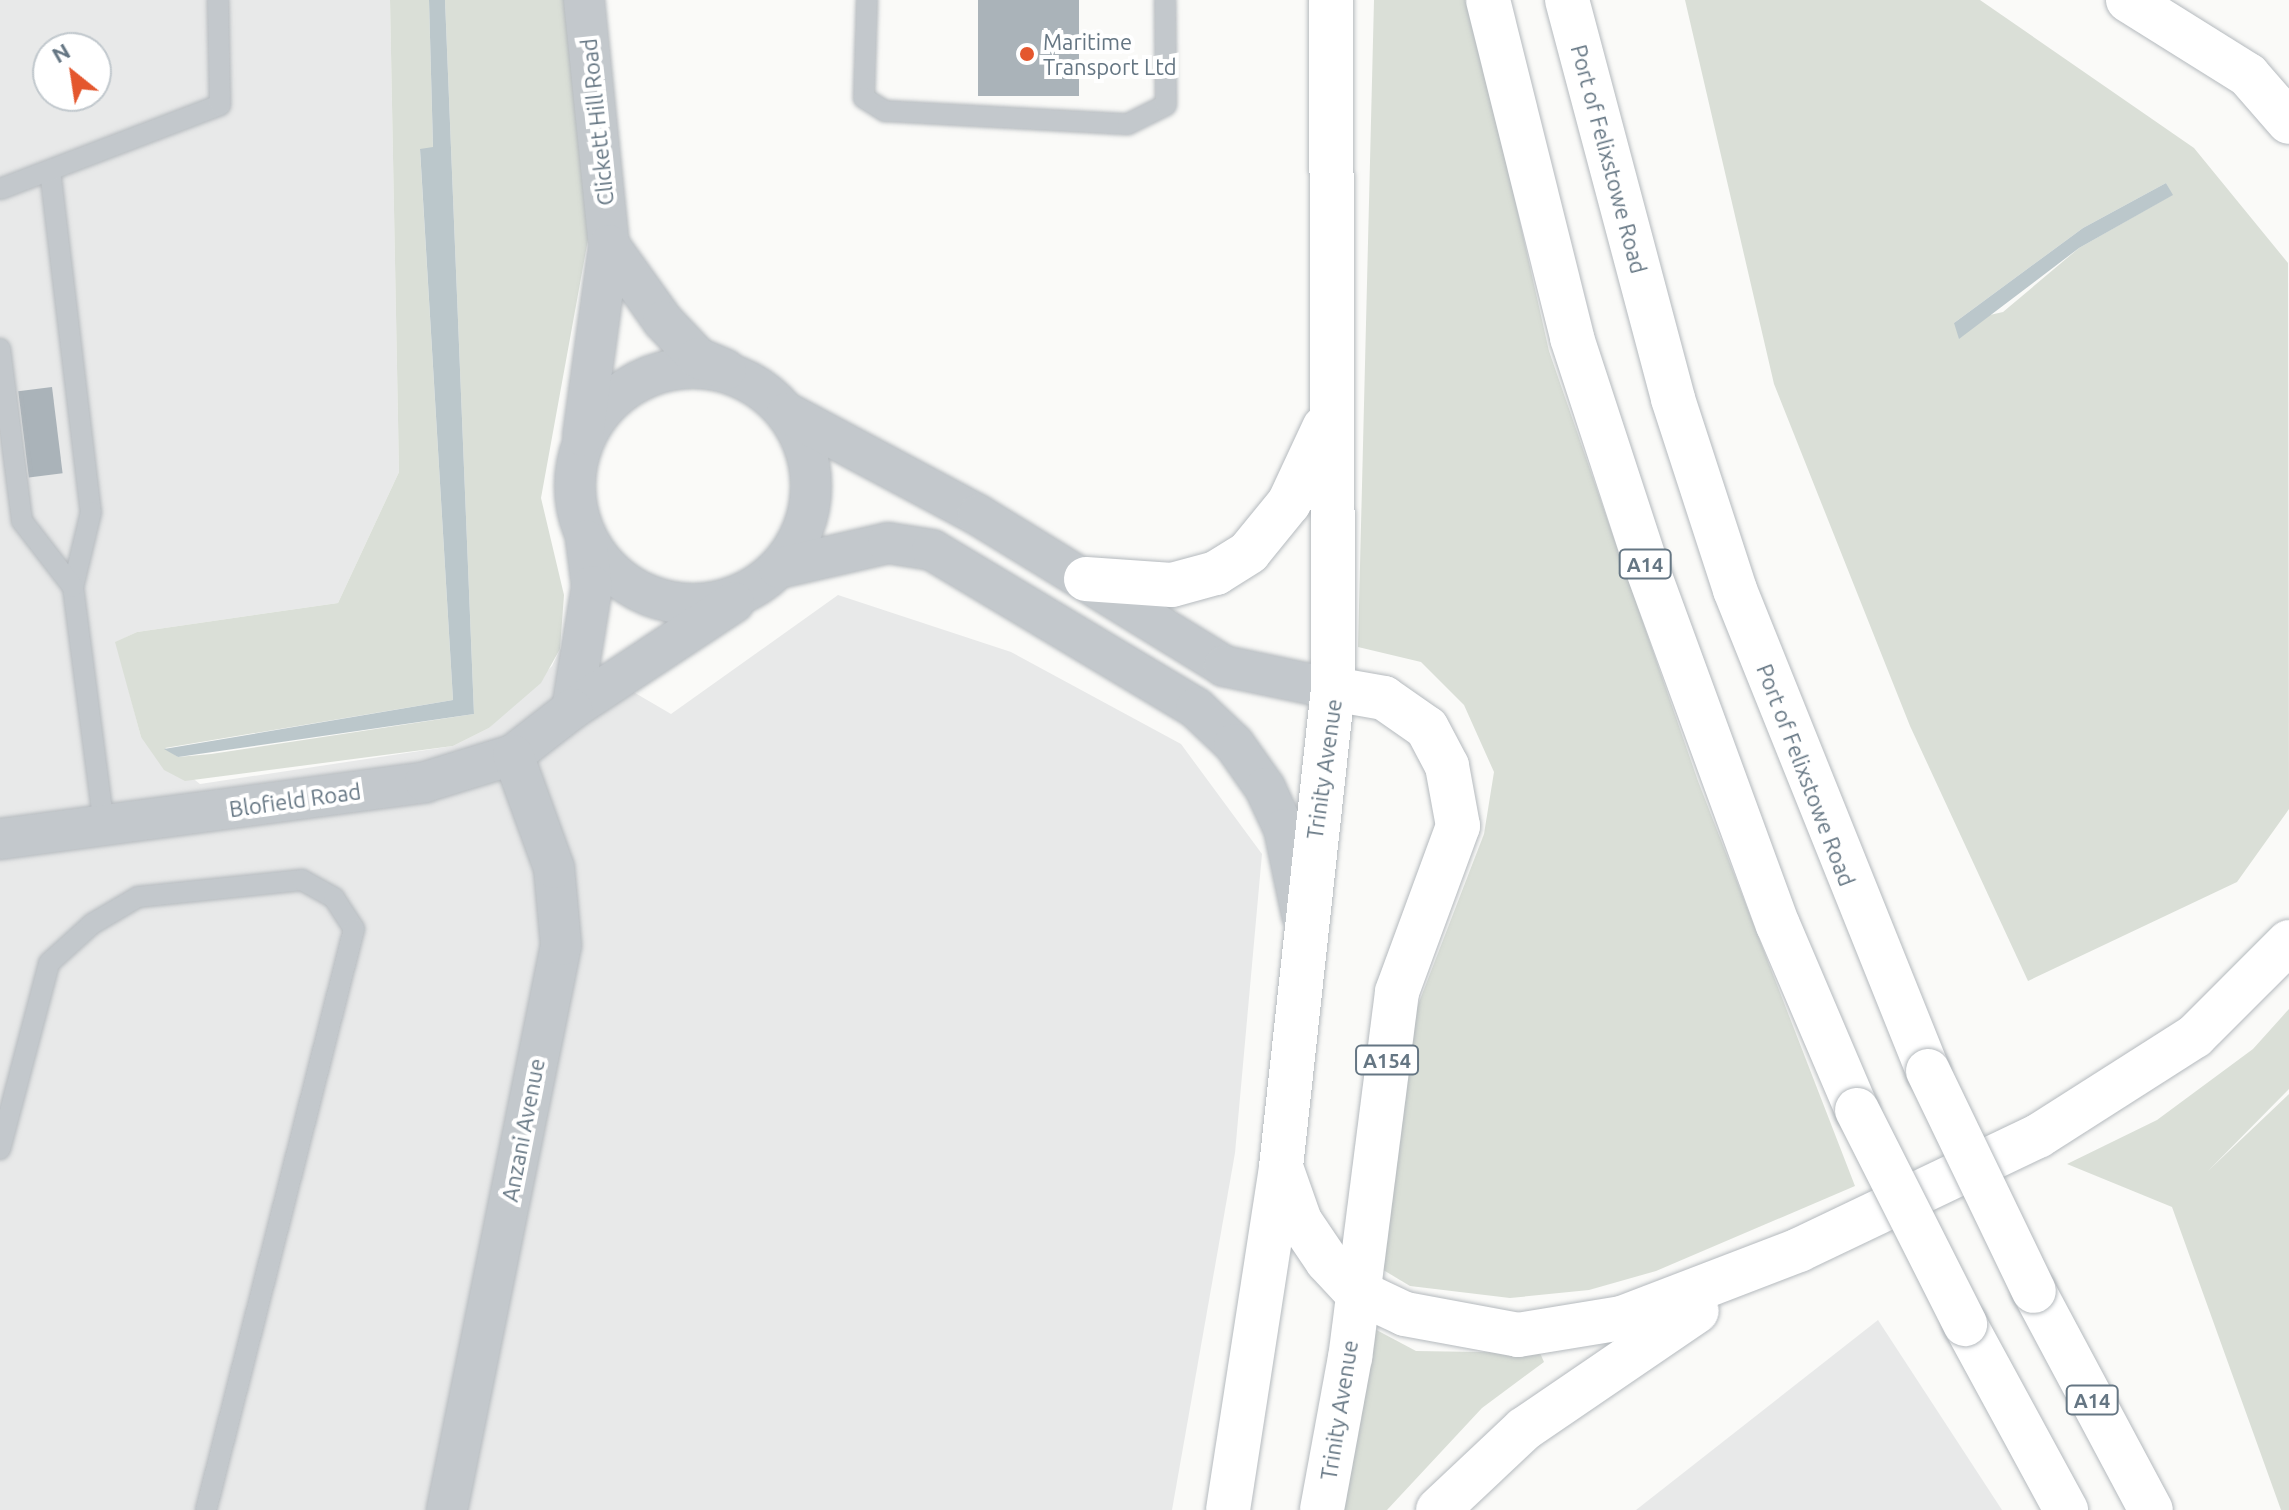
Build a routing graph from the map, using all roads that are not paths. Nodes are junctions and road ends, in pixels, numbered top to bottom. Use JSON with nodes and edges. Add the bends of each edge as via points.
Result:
{"nodes":[{"id":1,"x":218,"y":0,"type":"edge"},
{"id":2,"x":584,"y":0,"type":"edge"},
{"id":3,"x":867,"y":0,"type":"edge"},
{"id":4,"x":1165,"y":0,"type":"edge"},
{"id":5,"x":1331,"y":0,"type":"edge"},
{"id":6,"x":1488,"y":0,"type":"edge"},
{"id":7,"x":1567,"y":0,"type":"edge"},
{"id":8,"x":2128,"y":0,"type":"edge"},
{"id":9,"x":2248,"y":75,"type":"junction"},
{"id":10,"x":2289,"y":99,"type":"edge"},
{"id":11,"x":2289,"y":122,"type":"edge"},
{"id":12,"x":50,"y":170,"type":"junction"},
{"id":13,"x":0,"y":189,"type":"edge"},
{"id":14,"x":609,"y":245,"type":"junction"},
{"id":15,"x":0,"y":349,"type":"edge"},
{"id":16,"x":747,"y":380,"type":"junction"},
{"id":17,"x":1331,"y":402,"type":"junction"},
{"id":18,"x":787,"y":413,"type":"junction"},
{"id":19,"x":583,"y":440,"type":"junction"},
{"id":20,"x":586,"y":540,"type":"junction"},
{"id":21,"x":765,"y":579,"type":"junction"},
{"id":22,"x":1086,"y":579,"type":"junction"},
{"id":23,"x":73,"y":587,"type":"junction"},
{"id":24,"x":1333,"y":689,"type":"junction"},
{"id":25,"x":572,"y":709,"type":"junction"},
{"id":26,"x":513,"y":755,"type":"junction"},
{"id":27,"x":104,"y":825,"type":"junction"},
{"id":28,"x":0,"y":839,"type":"edge"},
{"id":29,"x":1302,"y":918,"type":"junction"},
{"id":30,"x":2289,"y":942,"type":"edge"},
{"id":31,"x":0,"y":1149,"type":"edge"},
{"id":32,"x":1281,"y":1167,"type":"junction"},
{"id":33,"x":1799,"y":1250,"type":"junction"},
{"id":34,"x":1354,"y":1290,"type":"junction"},
{"id":35,"x":206,"y":1510,"type":"edge"},
{"id":36,"x":447,"y":1510,"type":"edge"},
{"id":37,"x":1228,"y":1510,"type":"edge"},
{"id":38,"x":1322,"y":1510,"type":"edge"},
{"id":39,"x":1438,"y":1510,"type":"edge"},
{"id":40,"x":2066,"y":1510,"type":"edge"},
{"id":41,"x":2151,"y":1510,"type":"edge"}],
"edges":[{"from":1,"to":12,"type":"lane","via":[[220,105]]},
{"from":2,"to":14,"type":"street","name":"Clickett Hill Road"},
{"from":3,"to":4,"type":"lane","via":[[864,98],[885,111],[1128,124],[1166,105]]},
{"from":5,"to":17,"type":"main road"},
{"from":6,"to":40,"type":"main road","number":"A14","bridge":true,"via":[[1572,338],[1646,565],[1778,925],[1857,1110]]},
{"from":7,"to":41,"type":"main road","name":"Port of Felixstowe Road","number":"A14","bridge":true,"via":[[1673,399],[1735,590],[1928,1071],[2034,1291]]},
{"from":8,"to":9,"type":"main road"},
{"from":9,"to":10,"type":"main road"},
{"from":9,"to":11,"type":"main road"},
{"from":12,"to":13,"type":"lane"},
{"from":12,"to":23,"type":"lane","via":[[91,512]]},
{"from":14,"to":16,"type":"street","via":[[698,358]]},
{"from":14,"to":19,"type":"street","name":"Clickett Hill Road"},
{"from":15,"to":23,"type":"lane","via":[[22,521]]},
{"from":16,"to":18,"type":"street"},
{"from":16,"to":19,"type":"street","via":[[684,367],[652,374],[600,412]]},
{"from":17,"to":22,"type":"main road","via":[[1314,462],[1249,552],[1216,573],[1172,585]]},
{"from":17,"to":24,"type":"main road"},
{"from":18,"to":21,"type":"street","via":[[804,442],[810,509]]},
{"from":18,"to":22,"type":"street"},
{"from":19,"to":20,"type":"street","via":[[575,496]]},
{"from":20,"to":21,"type":"street","via":[[608,571],[639,593],[676,604],[715,603]]},
{"from":20,"to":25,"type":"street","via":[[591,598]]},
{"from":21,"to":25,"type":"street","name":"Blofield Road"},
{"from":21,"to":29,"type":"street","via":[[888,543],[932,550],[1196,708],[1234,744],[1265,788],[1284,829]]},
{"from":22,"to":24,"type":"street","via":[[1224,666]]},
{"from":23,"to":27,"type":"lane"},
{"from":24,"to":29,"type":"main road","name":"Trinity Avenue"},
{"from":24,"to":34,"type":"main road","name":"Trinity Avenue","number":"A154","via":[[1384,698],[1427,728],[1447,766],[1458,826],[1397,992]]},
{"from":25,"to":26,"type":"street","name":"Blofield Road"},
{"from":26,"to":27,"type":"street","name":"Blofield Road","via":[[425,782]]},
{"from":26,"to":36,"type":"street","name":"Anzani Avenue","via":[[554,868],[561,945]]},
{"from":27,"to":28,"type":"street","name":"Blofield Road"},
{"from":29,"to":32,"type":"main road","name":"Trinity Avenue"},
{"from":30,"to":33,"type":"main road","via":[[2195,1036],[2122,1087],[2038,1136]]},
{"from":31,"to":35,"type":"lane","via":[[49,963],[92,924],[138,897],[302,880],[334,898],[354,929]]},
{"from":32,"to":34,"type":"main road","via":[[1300,1221]]},
{"from":32,"to":37,"type":"main road","name":"Trinity Avenue"},
{"from":33,"to":34,"type":"main road","via":[[1622,1318],[1518,1335],[1439,1324]]},
{"from":33,"to":39,"type":"main road","via":[[1617,1359],[1524,1429]]},
{"from":34,"to":38,"type":"main road","name":"Trinity Avenue","number":"A154","via":[[1350,1357]]}]}
